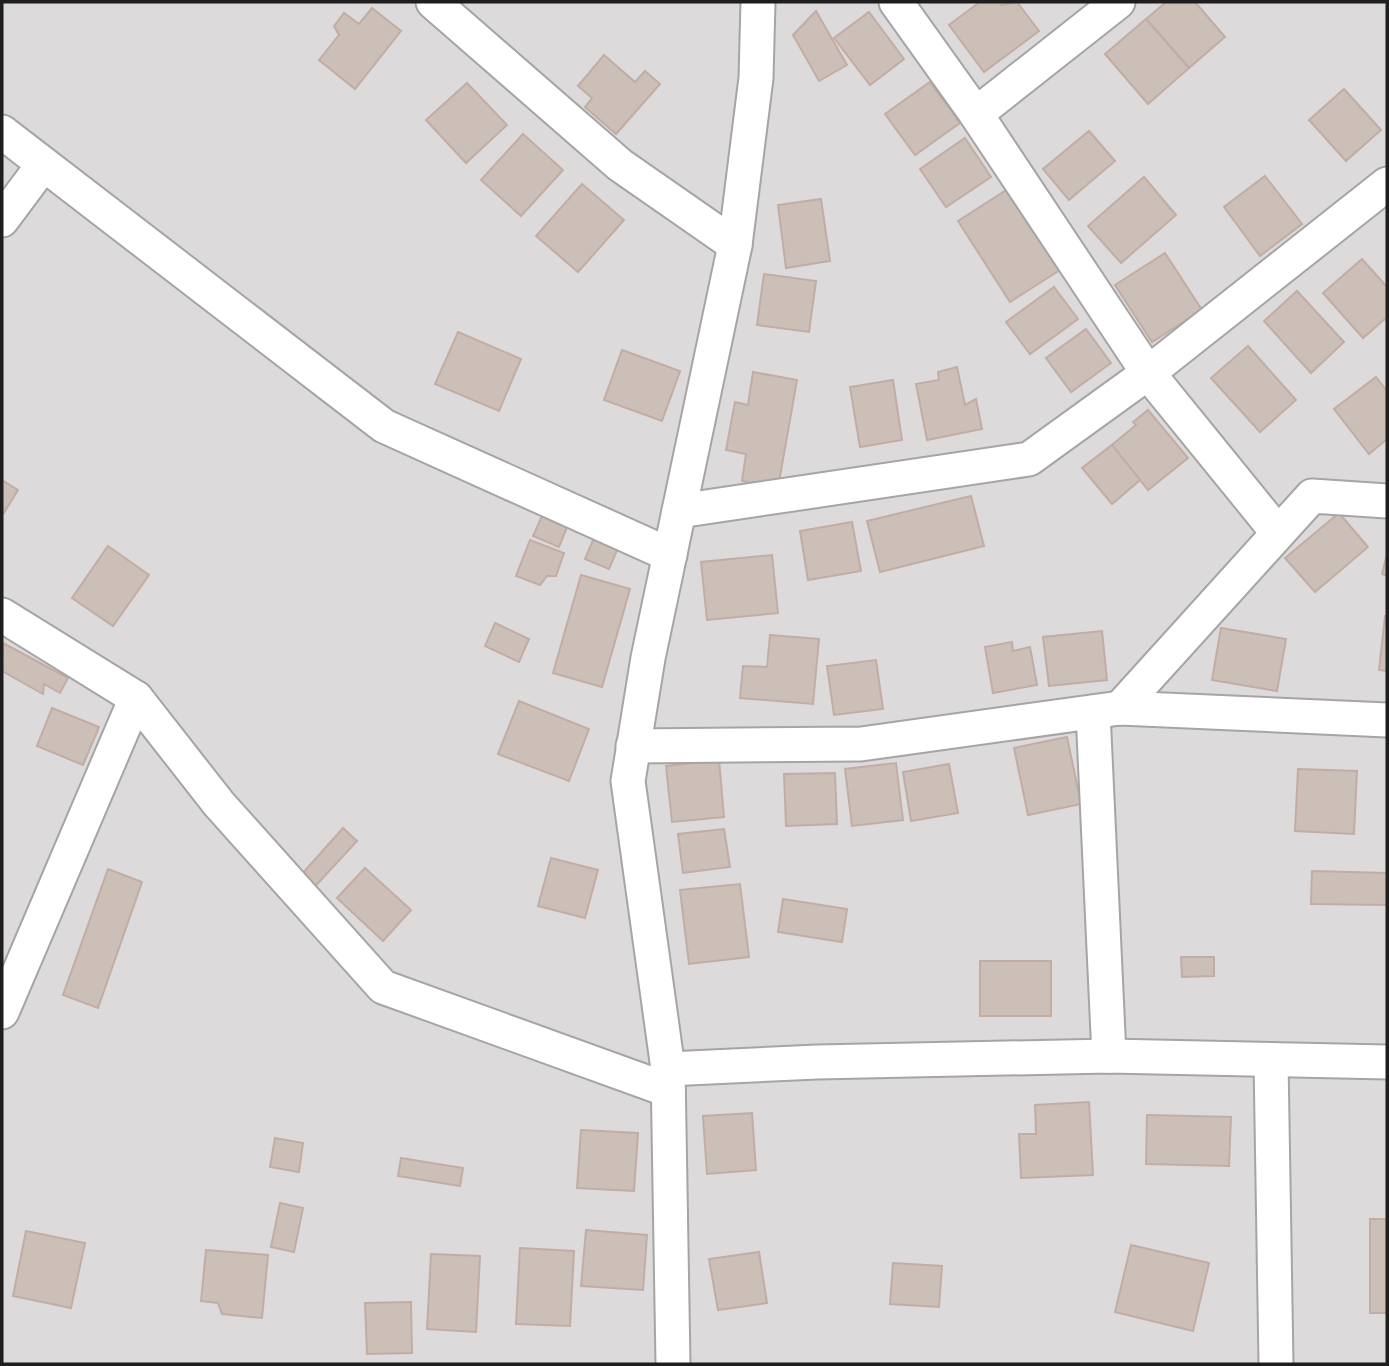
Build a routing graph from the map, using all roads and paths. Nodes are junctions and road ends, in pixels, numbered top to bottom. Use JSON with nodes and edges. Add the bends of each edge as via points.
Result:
{"nodes":[{"id":1,"x":433,"y":2,"type":"edge"},
{"id":2,"x":758,"y":2,"type":"edge"},
{"id":3,"x":896,"y":2,"type":"edge"},
{"id":4,"x":1118,"y":2,"type":"edge"},
{"id":5,"x":976,"y":114,"type":"junction"},
{"id":6,"x":2,"y":132,"type":"edge"},
{"id":7,"x":43,"y":165,"type":"junction"},
{"id":8,"x":1387,"y":184,"type":"edge"},
{"id":9,"x":2,"y":220,"type":"edge"},
{"id":10,"x":735,"y":245,"type":"junction"},
{"id":11,"x":1148,"y":373,"type":"junction"},
{"id":12,"x":1387,"y":501,"type":"edge"},
{"id":13,"x":679,"y":511,"type":"junction"},
{"id":14,"x":1278,"y":533,"type":"junction"},
{"id":15,"x":670,"y":555,"type":"junction"},
{"id":16,"x":2,"y":615,"type":"edge"},
{"id":17,"x":136,"y":698,"type":"junction"},
{"id":18,"x":1106,"y":710,"type":"junction"},
{"id":19,"x":1387,"y":720,"type":"edge"},
{"id":20,"x":633,"y":746,"type":"junction"},
{"id":21,"x":2,"y":1012,"type":"edge"},
{"id":22,"x":1109,"y":1056,"type":"junction"},
{"id":23,"x":1271,"y":1060,"type":"junction"},
{"id":24,"x":1387,"y":1062,"type":"edge"},
{"id":25,"x":668,"y":1079,"type":"junction"},
{"id":26,"x":673,"y":1364,"type":"edge"},
{"id":27,"x":1276,"y":1364,"type":"edge"}],
"edges":[{"from":1,"to":10,"type":"street","via":[[620,165]]},
{"from":2,"to":10,"type":"street","via":[[756,78]]},
{"from":3,"to":5,"type":"street"},
{"from":4,"to":5,"type":"street"},
{"from":5,"to":11,"type":"street"},
{"from":6,"to":7,"type":"street"},
{"from":7,"to":9,"type":"street"},
{"from":7,"to":15,"type":"street","via":[[384,426]]},
{"from":8,"to":11,"type":"street"},
{"from":10,"to":13,"type":"street"},
{"from":11,"to":13,"type":"street","via":[[1029,459]]},
{"from":11,"to":14,"type":"street"},
{"from":12,"to":14,"type":"street","via":[[1311,496]]},
{"from":13,"to":15,"type":"street"},
{"from":14,"to":18,"type":"street"},
{"from":15,"to":20,"type":"street"},
{"from":16,"to":17,"type":"street"},
{"from":17,"to":21,"type":"street"},
{"from":17,"to":25,"type":"street","via":[[219,804],[383,987]]},
{"from":18,"to":19,"type":"street"},
{"from":18,"to":20,"type":"street","via":[[862,744]]},
{"from":18,"to":22,"type":"street"},
{"from":20,"to":25,"type":"street","via":[[628,781]]},
{"from":22,"to":23,"type":"street"},
{"from":22,"to":25,"type":"street","via":[[817,1062]]},
{"from":23,"to":24,"type":"street"},
{"from":23,"to":27,"type":"street"},
{"from":25,"to":26,"type":"street"}]}
